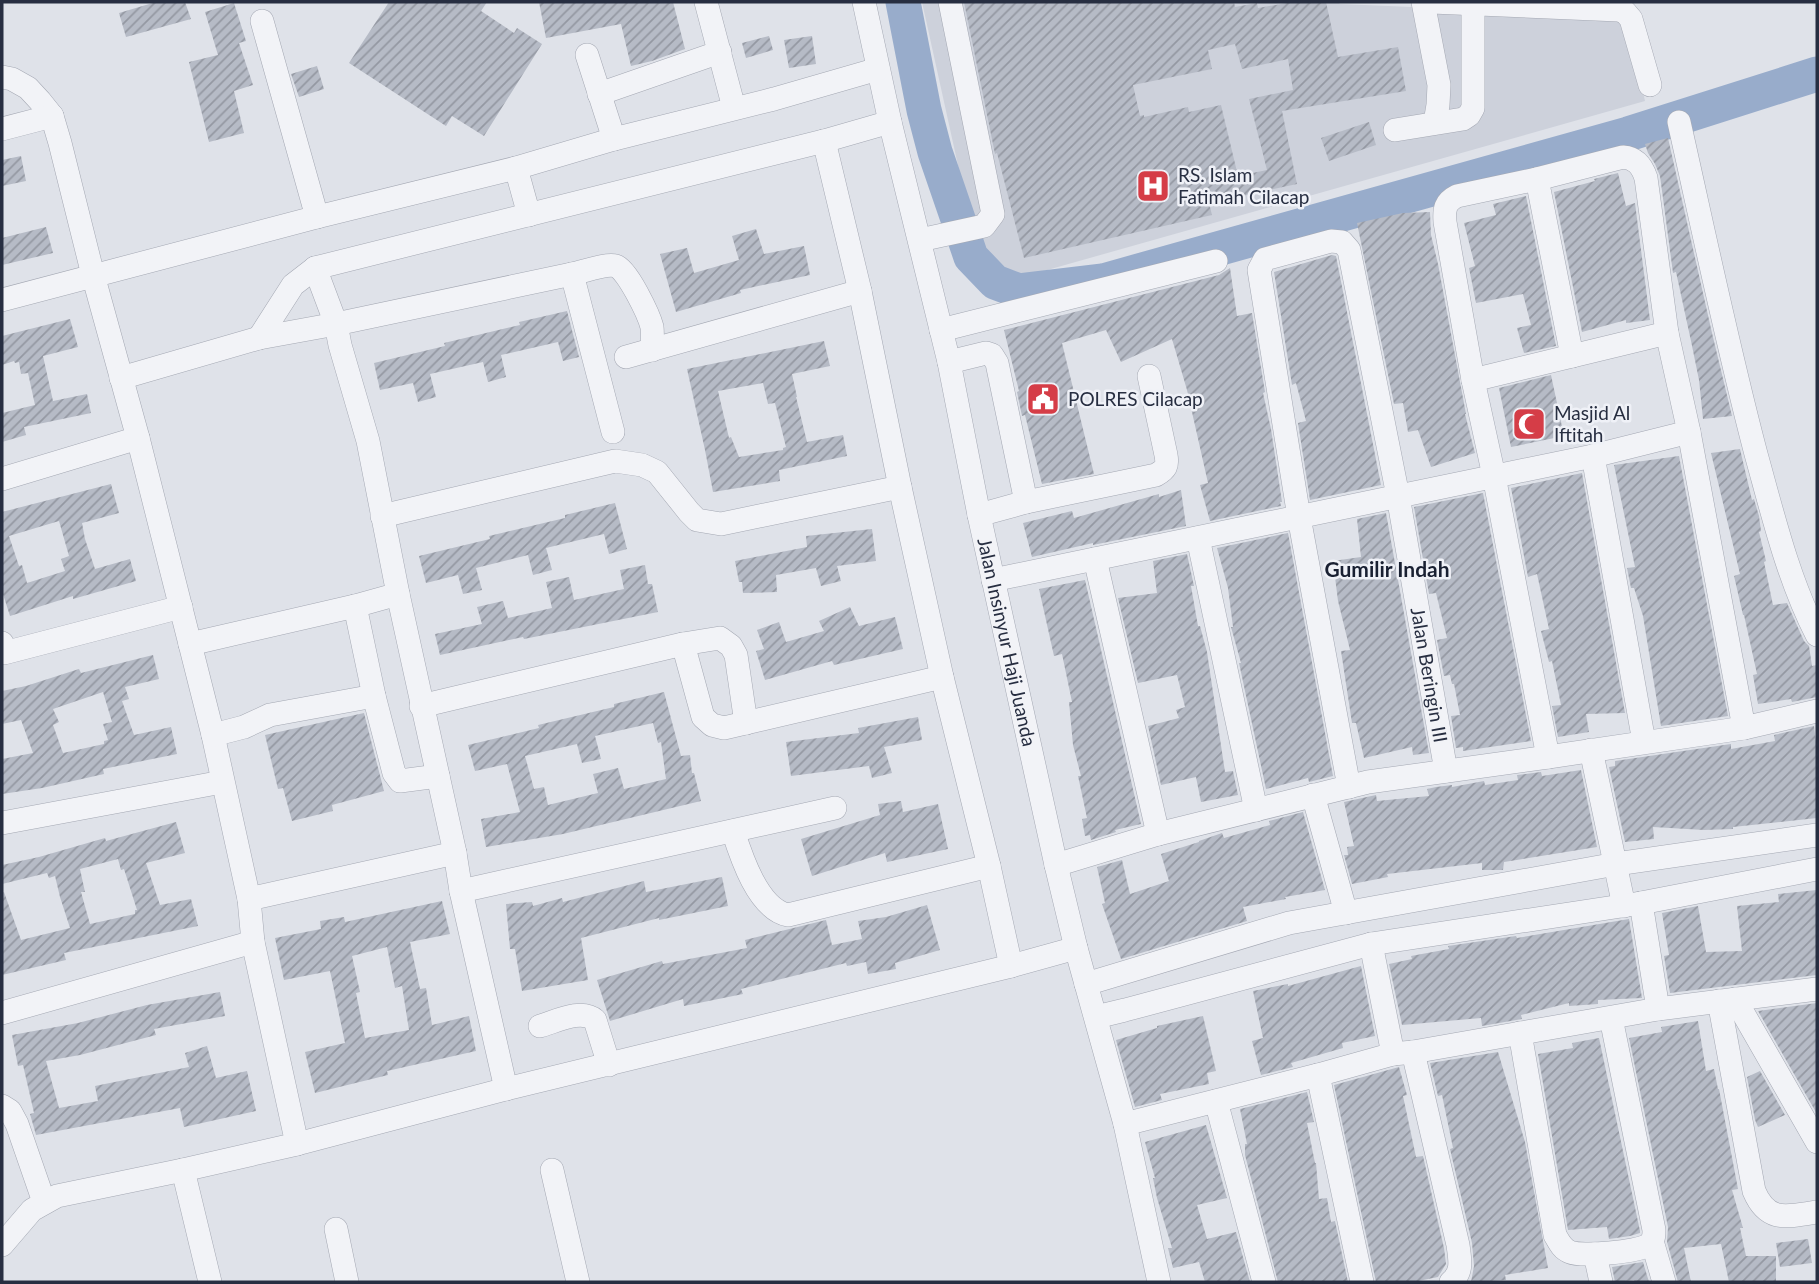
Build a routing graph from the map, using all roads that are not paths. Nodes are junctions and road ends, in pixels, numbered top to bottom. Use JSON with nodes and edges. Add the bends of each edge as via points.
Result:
{"nodes":[{"id":1,"x":706,"y":2,"type":"edge"},
{"id":2,"x":864,"y":2,"type":"edge"},
{"id":3,"x":950,"y":2,"type":"edge"},
{"id":4,"x":1423,"y":2,"type":"edge"},
{"id":5,"x":1432,"y":2,"type":"edge"},
{"id":6,"x":1473,"y":3,"type":"edge"},
{"id":7,"x":261,"y":21,"type":"dead end"},
{"id":8,"x":720,"y":52,"type":"junction"},
{"id":9,"x":587,"y":55,"type":"dead end"},
{"id":10,"x":878,"y":69,"type":"junction"},
{"id":11,"x":2,"y":77,"type":"edge"},
{"id":12,"x":1650,"y":85,"type":"dead end"},
{"id":13,"x":599,"y":94,"type":"junction"},
{"id":14,"x":734,"y":107,"type":"junction"},
{"id":15,"x":52,"y":116,"type":"junction"},
{"id":16,"x":890,"y":122,"type":"junction"},
{"id":17,"x":1679,"y":122,"type":"dead end"},
{"id":18,"x":1435,"y":123,"type":"junction"},
{"id":19,"x":2,"y":129,"type":"edge"},
{"id":20,"x":1395,"y":130,"type":"dead end"},
{"id":21,"x":614,"y":139,"type":"junction"},
{"id":22,"x":824,"y":141,"type":"junction"},
{"id":23,"x":516,"y":168,"type":"junction"},
{"id":24,"x":1537,"y":179,"type":"junction"},
{"id":25,"x":529,"y":215,"type":"junction"},
{"id":26,"x":317,"y":217,"type":"junction"},
{"id":27,"x":920,"y":240,"type":"junction"},
{"id":28,"x":1216,"y":261,"type":"dead end"},
{"id":29,"x":315,"y":268,"type":"junction"},
{"id":30,"x":572,"y":274,"type":"junction"},
{"id":31,"x":93,"y":275,"type":"junction"},
{"id":32,"x":860,"y":291,"type":"junction"},
{"id":33,"x":2,"y":300,"type":"edge"},
{"id":34,"x":336,"y":324,"type":"junction"},
{"id":35,"x":941,"y":330,"type":"junction"},
{"id":36,"x":1667,"y":334,"type":"junction"},
{"id":37,"x":259,"y":338,"type":"junction"},
{"id":38,"x":652,"y":350,"type":"junction"},
{"id":39,"x":1572,"y":356,"type":"junction"},
{"id":40,"x":626,"y":357,"type":"dead end"},
{"id":41,"x":949,"y":362,"type":"junction"},
{"id":42,"x":1149,"y":376,"type":"dead end"},
{"id":43,"x":121,"y":378,"type":"junction"},
{"id":44,"x":1473,"y":380,"type":"junction"},
{"id":45,"x":613,"y":432,"type":"dead end"},
{"id":46,"x":1689,"y":432,"type":"junction"},
{"id":47,"x":138,"y":438,"type":"junction"},
{"id":48,"x":1593,"y":456,"type":"junction"},
{"id":49,"x":1494,"y":476,"type":"junction"},
{"id":50,"x":2,"y":479,"type":"edge"},
{"id":51,"x":900,"y":487,"type":"junction"},
{"id":52,"x":1398,"y":496,"type":"junction"},
{"id":53,"x":1026,"y":502,"type":"junction"},
{"id":54,"x":979,"y":515,"type":"junction"},
{"id":55,"x":382,"y":516,"type":"junction"},
{"id":56,"x":1299,"y":517,"type":"junction"},
{"id":57,"x":1198,"y":538,"type":"junction"},
{"id":58,"x":1095,"y":559,"type":"junction"},
{"id":59,"x":993,"y":580,"type":"junction"},
{"id":60,"x":398,"y":594,"type":"junction"},
{"id":61,"x":355,"y":606,"type":"junction"},
{"id":62,"x":181,"y":607,"type":"junction"},
{"id":63,"x":1817,"y":635,"type":"edge"},
{"id":64,"x":190,"y":644,"type":"junction"},
{"id":65,"x":683,"y":644,"type":"junction"},
{"id":66,"x":2,"y":650,"type":"edge"},
{"id":67,"x":942,"y":677,"type":"junction"},
{"id":68,"x":374,"y":696,"type":"junction"},
{"id":69,"x":421,"y":706,"type":"junction"},
{"id":70,"x":1817,"y":711,"type":"edge"},
{"id":71,"x":746,"y":723,"type":"junction"},
{"id":72,"x":1744,"y":728,"type":"junction"},
{"id":73,"x":213,"y":735,"type":"junction"},
{"id":74,"x":1644,"y":742,"type":"junction"},
{"id":75,"x":1591,"y":750,"type":"junction"},
{"id":76,"x":1548,"y":757,"type":"junction"},
{"id":77,"x":1446,"y":771,"type":"junction"},
{"id":78,"x":438,"y":776,"type":"junction"},
{"id":79,"x":222,"y":782,"type":"junction"},
{"id":80,"x":1349,"y":787,"type":"junction"},
{"id":81,"x":1313,"y":795,"type":"junction"},
{"id":82,"x":835,"y":808,"type":"dead end"},
{"id":83,"x":1256,"y":810,"type":"junction"},
{"id":84,"x":2,"y":823,"type":"edge"},
{"id":85,"x":733,"y":831,"type":"junction"},
{"id":86,"x":1157,"y":834,"type":"junction"},
{"id":87,"x":1817,"y":835,"type":"edge"},
{"id":88,"x":455,"y":853,"type":"junction"},
{"id":89,"x":1616,"y":864,"type":"junction"},
{"id":90,"x":1056,"y":865,"type":"junction"},
{"id":91,"x":989,"y":866,"type":"junction"},
{"id":92,"x":1817,"y":869,"type":"edge"},
{"id":93,"x":461,"y":891,"type":"junction"},
{"id":94,"x":249,"y":899,"type":"junction"},
{"id":95,"x":1633,"y":904,"type":"junction"},
{"id":96,"x":1346,"y":913,"type":"junction"},
{"id":97,"x":253,"y":942,"type":"junction"},
{"id":98,"x":1371,"y":944,"type":"junction"},
{"id":99,"x":1076,"y":948,"type":"junction"},
{"id":100,"x":1011,"y":966,"type":"junction"},
{"id":101,"x":1086,"y":984,"type":"junction"},
{"id":102,"x":1817,"y":989,"type":"edge"},
{"id":103,"x":1727,"y":1000,"type":"junction"},
{"id":104,"x":1658,"y":1009,"type":"junction"},
{"id":105,"x":2,"y":1013,"type":"edge"},
{"id":106,"x":1096,"y":1017,"type":"junction"},
{"id":107,"x":1611,"y":1018,"type":"junction"},
{"id":108,"x":540,"y":1026,"type":"dead end"},
{"id":109,"x":1520,"y":1033,"type":"junction"},
{"id":110,"x":1403,"y":1053,"type":"junction"},
{"id":111,"x":609,"y":1065,"type":"junction"},
{"id":112,"x":1318,"y":1075,"type":"junction"},
{"id":113,"x":506,"y":1089,"type":"junction"},
{"id":114,"x":1216,"y":1101,"type":"junction"},
{"id":115,"x":2,"y":1106,"type":"edge"},
{"id":116,"x":1125,"y":1124,"type":"junction"},
{"id":117,"x":1817,"y":1142,"type":"edge"},
{"id":118,"x":297,"y":1144,"type":"junction"},
{"id":119,"x":183,"y":1170,"type":"junction"},
{"id":120,"x":552,"y":1170,"type":"dead end"},
{"id":121,"x":44,"y":1202,"type":"junction"},
{"id":122,"x":1817,"y":1212,"type":"edge"},
{"id":123,"x":336,"y":1229,"type":"dead end"},
{"id":124,"x":1652,"y":1241,"type":"junction"},
{"id":125,"x":2,"y":1245,"type":"edge"},
{"id":126,"x":1595,"y":1254,"type":"junction"},
{"id":127,"x":210,"y":1282,"type":"edge"},
{"id":128,"x":347,"y":1282,"type":"edge"},
{"id":129,"x":578,"y":1282,"type":"edge"},
{"id":130,"x":1159,"y":1282,"type":"edge"},
{"id":131,"x":1264,"y":1282,"type":"edge"},
{"id":132,"x":1362,"y":1282,"type":"edge"},
{"id":133,"x":1451,"y":1282,"type":"edge"},
{"id":134,"x":1601,"y":1282,"type":"edge"},
{"id":135,"x":1664,"y":1282,"type":"edge"}],
"edges":[{"from":1,"to":8,"type":"street"},
{"from":2,"to":10,"type":"street","name":"Jalan Insinyur Haji Juanda"},
{"from":3,"to":27,"type":"street","via":[[993,214],[984,226]]},
{"from":4,"to":18,"type":"street","via":[[1439,85]]},
{"from":5,"to":6,"type":"street"},
{"from":6,"to":12,"type":"street","via":[[1625,12]]},
{"from":6,"to":18,"type":"street","via":[[1473,108],[1463,119]]},
{"from":7,"to":26,"type":"street"},
{"from":8,"to":13,"type":"street"},
{"from":8,"to":14,"type":"street"},
{"from":9,"to":13,"type":"street"},
{"from":10,"to":14,"type":"street"},
{"from":10,"to":16,"type":"street","name":"Jalan Insinyur Haji Juanda"},
{"from":11,"to":15,"type":"street","via":[[27,88]]},
{"from":13,"to":21,"type":"street"},
{"from":14,"to":21,"type":"street"},
{"from":15,"to":19,"type":"street"},
{"from":15,"to":31,"type":"street"},
{"from":16,"to":22,"type":"street"},
{"from":16,"to":27,"type":"street","name":"Jalan Insinyur Haji Juanda"},
{"from":17,"to":63,"type":"street","via":[[1772,513]]},
{"from":18,"to":20,"type":"street"},
{"from":21,"to":23,"type":"street"},
{"from":22,"to":25,"type":"street"},
{"from":22,"to":32,"type":"street"},
{"from":23,"to":25,"type":"street"},
{"from":23,"to":26,"type":"street"},
{"from":24,"to":36,"type":"street","via":[[1623,157],[1643,169]]},
{"from":24,"to":39,"type":"street"},
{"from":24,"to":44,"type":"street","via":[[1457,196],[1445,206]]},
{"from":25,"to":29,"type":"street"},
{"from":26,"to":31,"type":"street"},
{"from":27,"to":35,"type":"street","name":"Jalan Insinyur Haji Juanda"},
{"from":28,"to":35,"type":"street"},
{"from":29,"to":34,"type":"street"},
{"from":29,"to":37,"type":"street","via":[[293,285]]},
{"from":30,"to":34,"type":"street"},
{"from":30,"to":38,"type":"street","via":[[609,265],[620,267],[646,312]]},
{"from":30,"to":45,"type":"street"},
{"from":31,"to":33,"type":"street"},
{"from":31,"to":43,"type":"street"},
{"from":32,"to":38,"type":"street"},
{"from":32,"to":51,"type":"street"},
{"from":34,"to":37,"type":"street"},
{"from":34,"to":55,"type":"street","via":[[368,441]]},
{"from":35,"to":41,"type":"street","name":"Jalan Insinyur Haji Juanda"},
{"from":36,"to":39,"type":"street"},
{"from":36,"to":46,"type":"street"},
{"from":37,"to":43,"type":"street"},
{"from":38,"to":40,"type":"street"},
{"from":39,"to":44,"type":"street"},
{"from":41,"to":53,"type":"street","via":[[986,353],[997,363]]},
{"from":41,"to":54,"type":"street","name":"Jalan Insinyur Haji Juanda"},
{"from":42,"to":53,"type":"street","via":[[1166,455],[1164,470]]},
{"from":43,"to":47,"type":"street"},
{"from":44,"to":49,"type":"street"},
{"from":46,"to":48,"type":"street"},
{"from":46,"to":72,"type":"street"},
{"from":47,"to":50,"type":"street"},
{"from":47,"to":62,"type":"street"},
{"from":48,"to":49,"type":"street"},
{"from":48,"to":74,"type":"street"},
{"from":49,"to":52,"type":"street"},
{"from":49,"to":76,"type":"street"},
{"from":51,"to":55,"type":"street","via":[[721,524],[697,520],[657,472],[615,461]]},
{"from":51,"to":67,"type":"street"},
{"from":52,"to":56,"type":"street"},
{"from":52,"to":56,"type":"street","name":"Jalan Beringin III","via":[[1349,250],[1342,242],[1331,241],[1265,259],[1259,270]]},
{"from":52,"to":77,"type":"street","name":"Jalan Beringin III"},
{"from":53,"to":54,"type":"street"},
{"from":54,"to":59,"type":"street","name":"Jalan Insinyur Haji Juanda"},
{"from":55,"to":60,"type":"street"},
{"from":56,"to":57,"type":"street"},
{"from":56,"to":80,"type":"street"},
{"from":57,"to":58,"type":"street"},
{"from":57,"to":83,"type":"street"},
{"from":58,"to":59,"type":"street"},
{"from":58,"to":86,"type":"street"},
{"from":59,"to":90,"type":"street","name":"Jalan Insinyur Haji Juanda"},
{"from":60,"to":61,"type":"street"},
{"from":60,"to":69,"type":"street"},
{"from":61,"to":64,"type":"street"},
{"from":61,"to":68,"type":"street"},
{"from":62,"to":64,"type":"street"},
{"from":62,"to":66,"type":"street"},
{"from":64,"to":73,"type":"street"},
{"from":65,"to":69,"type":"street"},
{"from":65,"to":71,"type":"street","via":[[703,717],[724,727]]},
{"from":65,"to":71,"type":"street","via":[[720,638],[731,646]]},
{"from":67,"to":71,"type":"street"},
{"from":67,"to":91,"type":"street"},
{"from":68,"to":73,"type":"street","via":[[270,715]]},
{"from":68,"to":78,"type":"street","via":[[397,778]]},
{"from":69,"to":78,"type":"street"},
{"from":70,"to":72,"type":"street"},
{"from":72,"to":74,"type":"street"},
{"from":73,"to":79,"type":"street"},
{"from":74,"to":75,"type":"street"},
{"from":75,"to":76,"type":"street"},
{"from":75,"to":89,"type":"street"},
{"from":76,"to":77,"type":"street"},
{"from":77,"to":80,"type":"street"},
{"from":78,"to":88,"type":"street"},
{"from":79,"to":84,"type":"street"},
{"from":79,"to":94,"type":"street"},
{"from":80,"to":81,"type":"street"},
{"from":81,"to":83,"type":"street"},
{"from":81,"to":96,"type":"street"},
{"from":82,"to":85,"type":"street"},
{"from":83,"to":86,"type":"street"},
{"from":85,"to":91,"type":"street","via":[[743,862],[762,895],[775,911],[788,915]]},
{"from":85,"to":93,"type":"street"},
{"from":86,"to":90,"type":"street"},
{"from":87,"to":89,"type":"street"},
{"from":88,"to":93,"type":"street"},
{"from":88,"to":94,"type":"street"},
{"from":89,"to":95,"type":"street"},
{"from":89,"to":96,"type":"street"},
{"from":90,"to":99,"type":"street","name":"Jalan Insinyur Haji Juanda"},
{"from":91,"to":100,"type":"street"},
{"from":92,"to":95,"type":"street"},
{"from":93,"to":113,"type":"street"},
{"from":94,"to":97,"type":"street"},
{"from":95,"to":98,"type":"street"},
{"from":95,"to":104,"type":"street"},
{"from":96,"to":101,"type":"street","via":[[1289,923]]},
{"from":97,"to":105,"type":"street"},
{"from":97,"to":118,"type":"street"},
{"from":98,"to":106,"type":"street"},
{"from":98,"to":110,"type":"street"},
{"from":99,"to":100,"type":"street"},
{"from":99,"to":101,"type":"street","name":"Jalan Insinyur Haji Juanda"},
{"from":100,"to":111,"type":"street"},
{"from":101,"to":106,"type":"street","name":"Jalan Insinyur Haji Juanda"},
{"from":102,"to":103,"type":"street"},
{"from":103,"to":104,"type":"street"},
{"from":103,"to":117,"type":"street"},
{"from":103,"to":122,"type":"street","via":[[1759,1203],[1780,1217]]},
{"from":104,"to":107,"type":"street"},
{"from":106,"to":116,"type":"street","name":"Jalan Insinyur Haji Juanda"},
{"from":107,"to":109,"type":"street"},
{"from":107,"to":124,"type":"street","via":[[1654,1230]]},
{"from":108,"to":111,"type":"street","via":[[591,1016]]},
{"from":109,"to":110,"type":"street"},
{"from":109,"to":126,"type":"street","via":[[1555,1235],[1570,1252]]},
{"from":110,"to":112,"type":"street"},
{"from":110,"to":133,"type":"street","via":[[1458,1245],[1461,1264]]},
{"from":111,"to":113,"type":"street"},
{"from":112,"to":114,"type":"street"},
{"from":112,"to":132,"type":"street"},
{"from":113,"to":118,"type":"street"},
{"from":114,"to":116,"type":"street"},
{"from":114,"to":131,"type":"street"},
{"from":115,"to":121,"type":"street","via":[[17,1124]]},
{"from":116,"to":130,"type":"street","name":"Jalan Insinyur Haji Juanda"},
{"from":118,"to":119,"type":"street"},
{"from":119,"to":121,"type":"street"},
{"from":119,"to":127,"type":"street"},
{"from":120,"to":129,"type":"street"},
{"from":121,"to":125,"type":"street"},
{"from":123,"to":128,"type":"street"},
{"from":124,"to":126,"type":"street","via":[[1637,1249]]},
{"from":124,"to":135,"type":"street"},
{"from":126,"to":134,"type":"street"}]}
